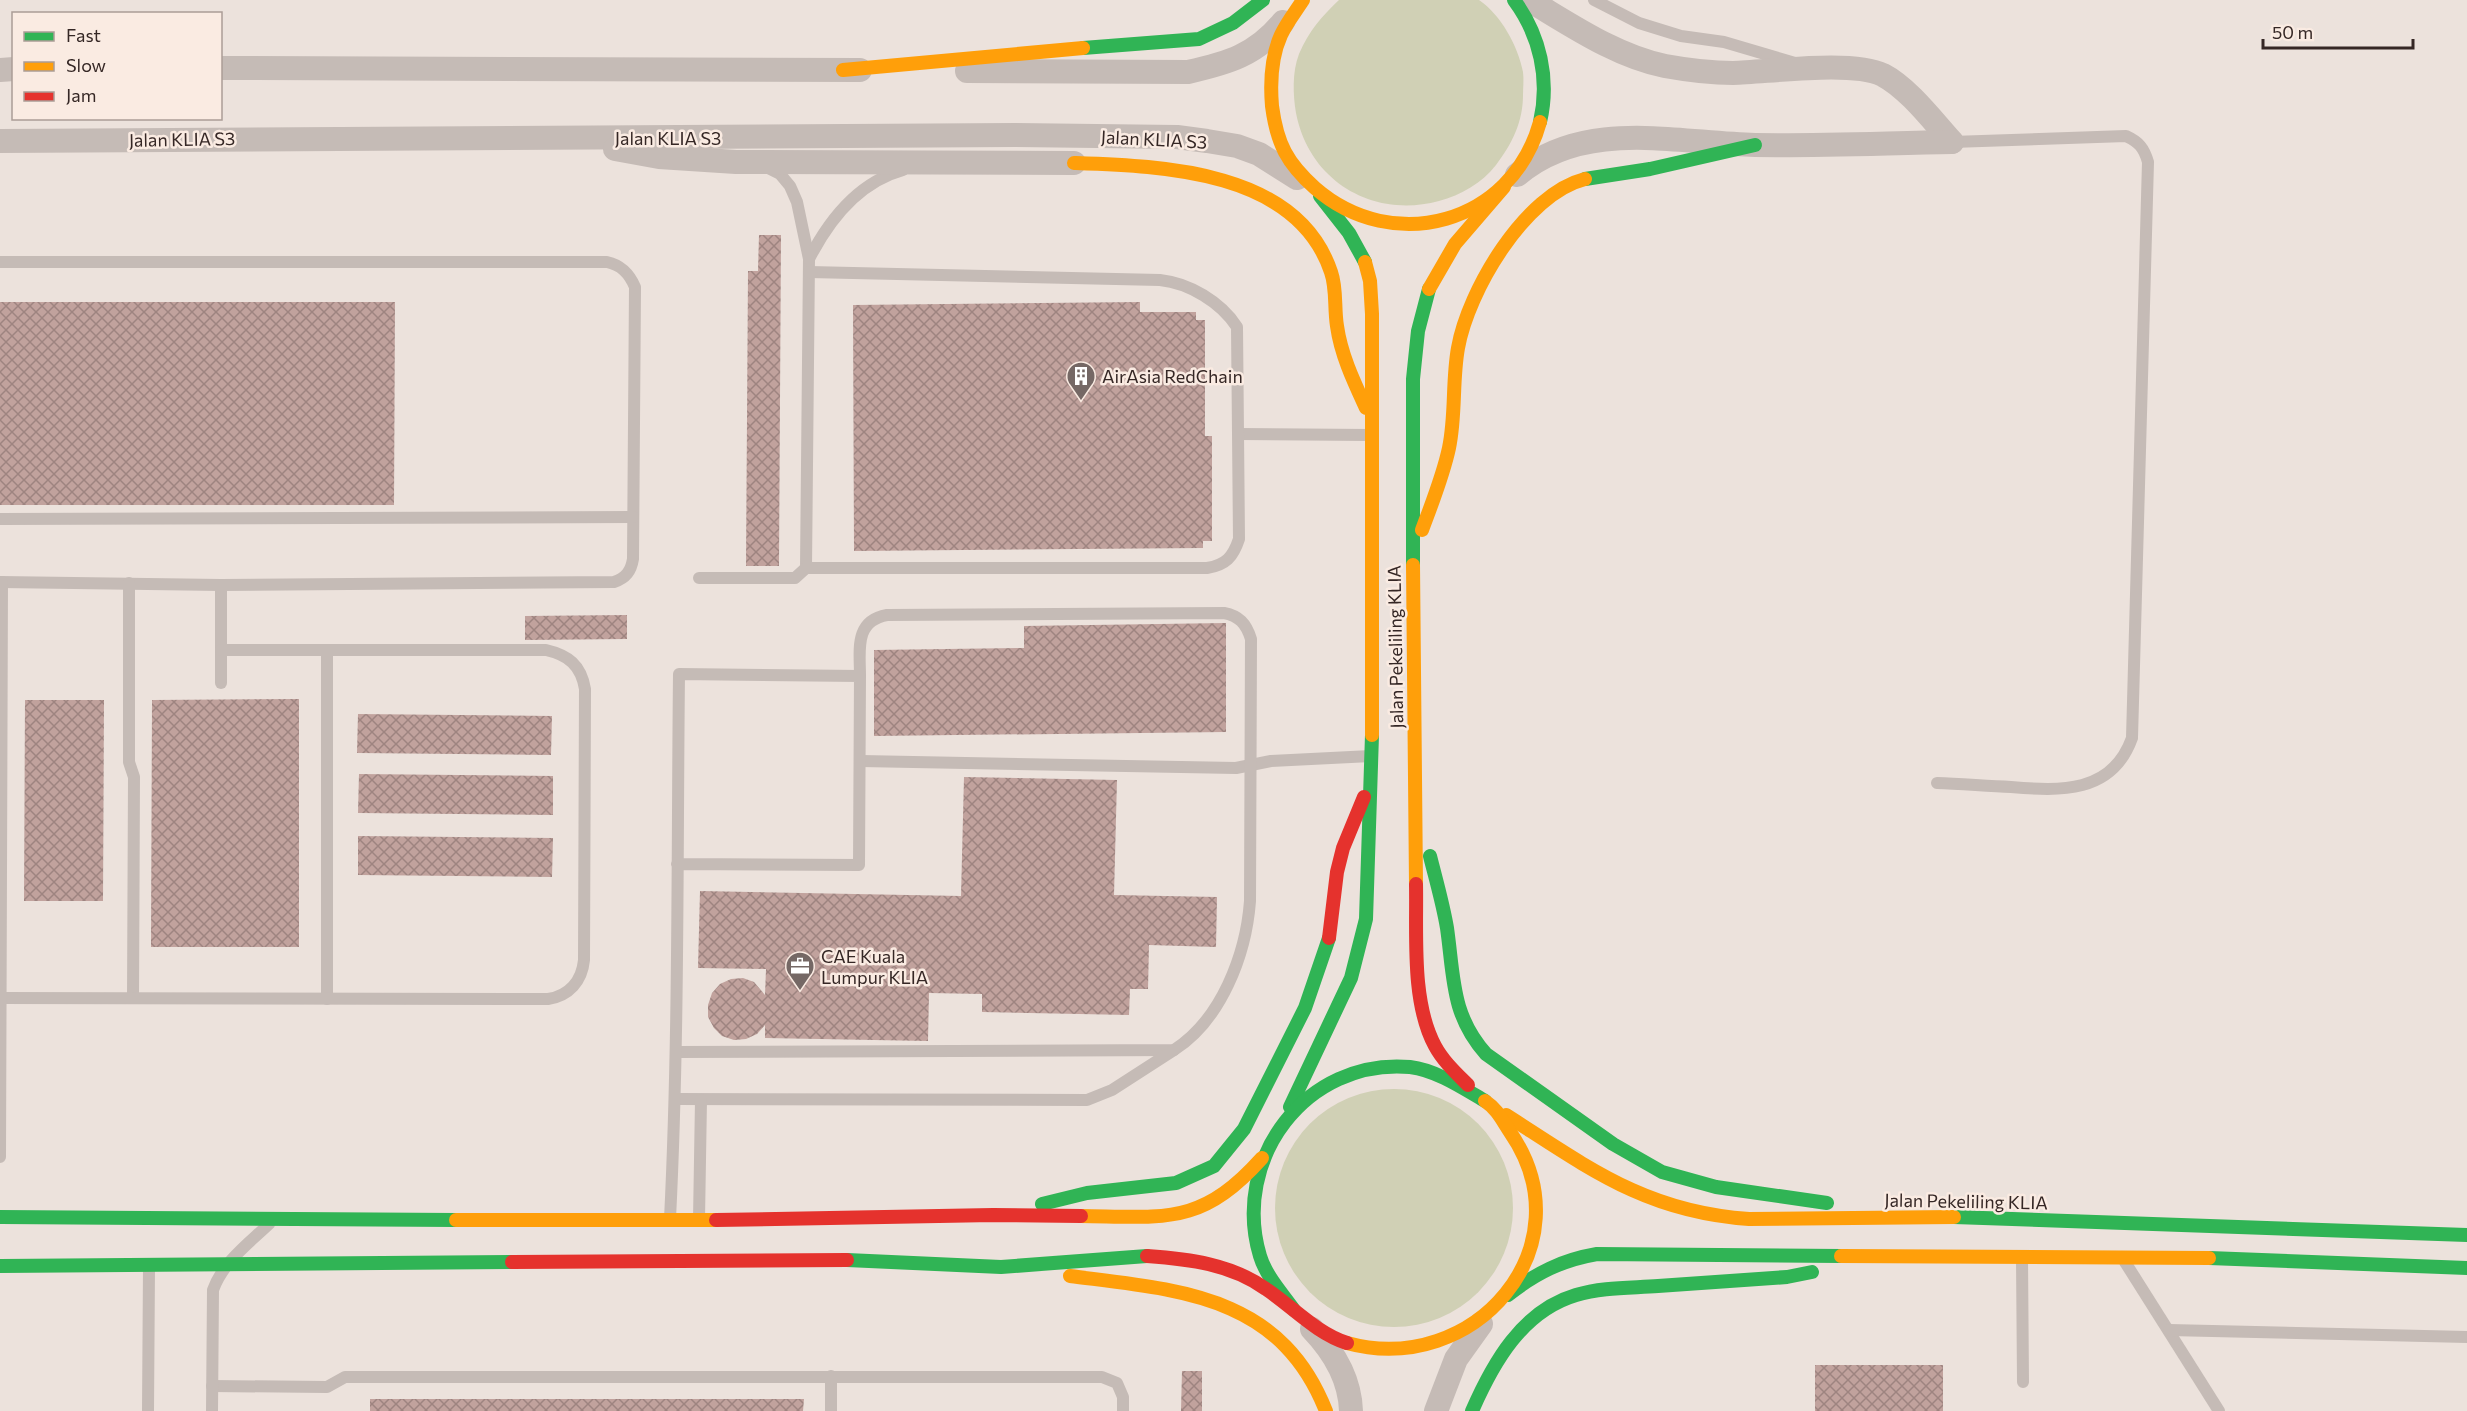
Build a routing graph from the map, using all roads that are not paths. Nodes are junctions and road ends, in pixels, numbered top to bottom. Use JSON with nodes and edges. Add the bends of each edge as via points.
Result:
{"nodes":[{"id":1,"x":1263,"y":0,"type":"edge"},
{"id":2,"x":1302,"y":0,"type":"edge"},
{"id":3,"x":1514,"y":0,"type":"edge"},
{"id":4,"x":1529,"y":0,"type":"edge"},
{"id":5,"x":1594,"y":0,"type":"edge"},
{"id":6,"x":222,"y":68,"type":"edge"},
{"id":7,"x":1816,"y":69,"type":"junction"},
{"id":8,"x":843,"y":70,"type":"junction"},
{"id":9,"x":553,"y":138,"type":"junction"},
{"id":10,"x":0,"y":141,"type":"edge"},
{"id":11,"x":1953,"y":142,"type":"junction"},
{"id":12,"x":1755,"y":145,"type":"junction"},
{"id":13,"x":736,"y":162,"type":"junction"},
{"id":14,"x":943,"y":162,"type":"junction"},
{"id":15,"x":1074,"y":163,"type":"joint"},
{"id":16,"x":1503,"y":187,"type":"junction"},
{"id":17,"x":1320,"y":196,"type":"junction"},
{"id":18,"x":809,"y":259,"type":"junction"},
{"id":19,"x":0,"y":262,"type":"edge"},
{"id":20,"x":809,"y":272,"type":"junction"},
{"id":21,"x":1371,"y":418,"type":"junction"},
{"id":22,"x":1239,"y":434,"type":"junction"},
{"id":23,"x":1371,"y":435,"type":"junction"},
{"id":24,"x":633,"y":517,"type":"junction"},
{"id":25,"x":0,"y":519,"type":"edge"},
{"id":26,"x":1413,"y":556,"type":"junction"},
{"id":27,"x":806,"y":568,"type":"junction"},
{"id":28,"x":699,"y":578,"type":"dead end"},
{"id":29,"x":1,"y":582,"type":"edge"},
{"id":30,"x":129,"y":583,"type":"junction"},
{"id":31,"x":221,"y":585,"type":"junction"},
{"id":32,"x":1,"y":644,"type":"edge"},
{"id":33,"x":221,"y":650,"type":"junction"},
{"id":34,"x":327,"y":650,"type":"junction"},
{"id":35,"x":860,"y":676,"type":"junction"},
{"id":36,"x":221,"y":683,"type":"dead end"},
{"id":37,"x":1372,"y":755,"type":"junction"},
{"id":38,"x":861,"y":761,"type":"junction"},
{"id":39,"x":1250,"y":766,"type":"junction"},
{"id":40,"x":1372,"y":778,"type":"junction"},
{"id":41,"x":1937,"y":783,"type":"dead end"},
{"id":42,"x":1415,"y":793,"type":"junction"},
{"id":43,"x":677,"y":864,"type":"junction"},
{"id":44,"x":1,"y":998,"type":"edge"},
{"id":45,"x":133,"y":998,"type":"junction"},
{"id":46,"x":327,"y":999,"type":"junction"},
{"id":47,"x":1174,"y":1050,"type":"junction"},
{"id":48,"x":676,"y":1052,"type":"junction"},
{"id":49,"x":676,"y":1099,"type":"junction"},
{"id":50,"x":701,"y":1100,"type":"junction"},
{"id":51,"x":1492,"y":1106,"type":"junction"},
{"id":52,"x":1284,"y":1120,"type":"junction"},
{"id":53,"x":0,"y":1149,"type":"edge"},
{"id":54,"x":0,"y":1157,"type":"edge"},
{"id":55,"x":1262,"y":1157,"type":"junction"},
{"id":56,"x":993,"y":1215,"type":"junction"},
{"id":57,"x":1915,"y":1216,"type":"junction"},
{"id":58,"x":0,"y":1217,"type":"edge"},
{"id":59,"x":274,"y":1219,"type":"junction"},
{"id":60,"x":699,"y":1220,"type":"junction"},
{"id":61,"x":670,"y":1221,"type":"junction"},
{"id":62,"x":2467,"y":1235,"type":"edge"},
{"id":63,"x":1902,"y":1255,"type":"junction"},
{"id":64,"x":2121,"y":1256,"type":"junction"},
{"id":65,"x":2022,"y":1257,"type":"junction"},
{"id":66,"x":226,"y":1265,"type":"junction"},
{"id":67,"x":0,"y":1266,"type":"edge"},
{"id":68,"x":149,"y":1266,"type":"junction"},
{"id":69,"x":1001,"y":1267,"type":"junction"},
{"id":70,"x":2467,"y":1268,"type":"edge"},
{"id":71,"x":1500,"y":1302,"type":"junction"},
{"id":72,"x":1294,"y":1310,"type":"junction"},
{"id":73,"x":2169,"y":1329,"type":"junction"},
{"id":74,"x":2467,"y":1337,"type":"edge"},
{"id":75,"x":831,"y":1376,"type":"junction"},
{"id":76,"x":2023,"y":1382,"type":"dead end"},
{"id":77,"x":212,"y":1386,"type":"junction"},
{"id":78,"x":148,"y":1411,"type":"edge"},
{"id":79,"x":212,"y":1411,"type":"edge"},
{"id":80,"x":831,"y":1411,"type":"edge"},
{"id":81,"x":1123,"y":1411,"type":"edge"},
{"id":82,"x":1326,"y":1411,"type":"edge"},
{"id":83,"x":1351,"y":1411,"type":"edge"},
{"id":84,"x":1436,"y":1411,"type":"edge"},
{"id":85,"x":1472,"y":1411,"type":"edge"},
{"id":86,"x":2219,"y":1411,"type":"edge"}],
"edges":[{"from":1,"to":8,"type":"street","via":[[1230,27],[1199,39]]},
{"from":2,"to":8,"type":"street","via":[[1274,33],[1250,53],[1188,72]]},
{"from":2,"to":17,"type":"street","name":"Jalan Pekeliling KLIA","via":[[1281,35],[1270,80],[1274,124],[1290,163]]},
{"from":3,"to":16,"type":"street","name":"Jalan Pekeliling KLIA","via":[[1536,37],[1545,76],[1542,117],[1528,155]]},
{"from":4,"to":7,"type":"street","via":[[1600,40],[1662,65],[1731,73]]},
{"from":5,"to":7,"type":"lane","via":[[1639,23]]},
{"from":6,"to":8,"type":"street"},
{"from":7,"to":11,"type":"street","via":[[1863,70],[1882,75],[1898,85]]},
{"from":9,"to":10,"type":"street","name":"Jalan KLIA S3"},
{"from":9,"to":13,"type":"street","via":[[659,157]]},
{"from":9,"to":17,"type":"street","name":"Jalan KLIA S3","via":[[1177,137],[1237,146],[1259,154]]},
{"from":11,"to":12,"type":"street"},
{"from":11,"to":41,"type":"lane","via":[[2126,136],[2145,150],[2148,162],[2132,738],[2128,750],[2104,776],[2072,789]]},
{"from":12,"to":16,"type":"street","via":[[1613,137],[1548,154]]},
{"from":12,"to":26,"type":"street","via":[[1570,184],[1543,203],[1519,228],[1496,258],[1467,314],[1459,346],[1446,461]]},
{"from":13,"to":14,"type":"street"},
{"from":13,"to":18,"type":"lane","via":[[768,167],[790,186]]},
{"from":14,"to":15,"type":"street"},
{"from":14,"to":18,"type":"lane","via":[[893,172],[874,182],[835,216]]},
{"from":15,"to":21,"type":"street","via":[[1150,166],[1216,177],[1252,190],[1292,216],[1308,230],[1330,269],[1343,353]]},
{"from":16,"to":17,"type":"street","name":"Jalan Pekeliling KLIA","via":[[1471,211],[1433,224],[1393,226],[1355,216]]},
{"from":16,"to":26,"type":"street","name":"Jalan Pekeliling KLIA","via":[[1448,252],[1422,310],[1415,367]]},
{"from":17,"to":21,"type":"street","name":"Jalan Pekeliling KLIA","via":[[1361,251],[1369,277]]},
{"from":18,"to":20,"type":"lane"},
{"from":19,"to":24,"type":"lane","via":[[614,264],[627,272],[634,286]]},
{"from":20,"to":22,"type":"lane","via":[[1176,281],[1222,309],[1237,327]]},
{"from":20,"to":27,"type":"lane"},
{"from":21,"to":23,"type":"street","name":"Jalan Pekeliling KLIA"},
{"from":22,"to":23,"type":"lane"},
{"from":22,"to":27,"type":"lane","via":[[1239,539],[1229,561],[1218,566]]},
{"from":23,"to":37,"type":"street","name":"Jalan Pekeliling KLIA"},
{"from":24,"to":25,"type":"lane"},
{"from":24,"to":31,"type":"lane","via":[[631,569],[614,582]]},
{"from":26,"to":42,"type":"street","name":"Jalan Pekeliling KLIA"},
{"from":27,"to":28,"type":"lane","via":[[795,578]]},
{"from":29,"to":30,"type":"lane"},
{"from":29,"to":32,"type":"lane"},
{"from":30,"to":31,"type":"lane"},
{"from":30,"to":45,"type":"lane","via":[[129,762],[134,777]]},
{"from":31,"to":33,"type":"lane"},
{"from":32,"to":44,"type":"lane"},
{"from":33,"to":34,"type":"lane"},
{"from":33,"to":36,"type":"lane"},
{"from":34,"to":46,"type":"lane"},
{"from":34,"to":46,"type":"lane","via":[[546,650],[569,658],[578,667],[585,688],[584,960],[577,982],[558,998],[548,999]]},
{"from":35,"to":38,"type":"lane"},
{"from":35,"to":39,"type":"lane","via":[[863,630],[878,616],[1235,615],[1251,639]]},
{"from":35,"to":43,"type":"lane","via":[[679,674]]},
{"from":37,"to":39,"type":"lane","via":[[1271,761]]},
{"from":37,"to":40,"type":"street","name":"Jalan Pekeliling KLIA"},
{"from":38,"to":39,"type":"lane"},
{"from":38,"to":43,"type":"lane","via":[[859,865]]},
{"from":39,"to":47,"type":"lane","via":[[1250,901],[1244,939],[1230,981],[1215,1008],[1197,1032]]},
{"from":40,"to":52,"type":"street","name":"Jalan Pekeliling KLIA","via":[[1369,887],[1361,946],[1333,1022]]},
{"from":40,"to":56,"type":"street","via":[[1336,872],[1330,935],[1319,972],[1305,1008],[1230,1149],[1214,1166],[1176,1182],[1087,1193]]},
{"from":42,"to":51,"type":"street","name":"Jalan Pekeliling KLIA","via":[[1418,966],[1425,1027],[1450,1069]]},
{"from":42,"to":57,"type":"street","via":[[1448,936],[1455,1002],[1462,1024],[1486,1054],[1613,1144],[1662,1172],[1716,1187]]},
{"from":43,"to":48,"type":"lane"},
{"from":44,"to":45,"type":"lane"},
{"from":44,"to":53,"type":"lane"},
{"from":45,"to":46,"type":"lane"},
{"from":47,"to":48,"type":"lane"},
{"from":47,"to":50,"type":"lane","via":[[1112,1090],[1087,1100]]},
{"from":48,"to":49,"type":"lane"},
{"from":49,"to":50,"type":"lane"},
{"from":49,"to":61,"type":"lane"},
{"from":50,"to":60,"type":"lane"},
{"from":51,"to":52,"type":"street","name":"Jalan Pekeliling KLIA","via":[[1442,1077],[1409,1067],[1362,1070],[1319,1088]]},
{"from":51,"to":57,"type":"street","name":"Jalan Pekeliling KLIA","via":[[1632,1192],[1696,1213],[1749,1219]]},
{"from":51,"to":71,"type":"street","name":"Jalan Pekeliling KLIA","via":[[1524,1151],[1534,1189],[1532,1236],[1519,1271]]},
{"from":52,"to":55,"type":"street","name":"Jalan Pekeliling KLIA"},
{"from":53,"to":54,"type":"lane"},
{"from":55,"to":56,"type":"street","via":[[1237,1186],[1217,1201],[1178,1215]]},
{"from":55,"to":72,"type":"street","name":"Jalan Pekeliling KLIA","via":[[1253,1194],[1254,1232],[1261,1259]]},
{"from":56,"to":60,"type":"street"},
{"from":57,"to":62,"type":"street","name":"Jalan Pekeliling KLIA"},
{"from":58,"to":59,"type":"street"},
{"from":59,"to":61,"type":"street"},
{"from":59,"to":66,"type":"lane"},
{"from":60,"to":61,"type":"street"},
{"from":63,"to":65,"type":"street","name":"Jalan Pekeliling KLIA"},
{"from":63,"to":71,"type":"street","name":"Jalan Pekeliling KLIA","via":[[1597,1254],[1568,1258],[1545,1268]]},
{"from":63,"to":85,"type":"street","via":[[1787,1277],[1629,1288],[1568,1297],[1528,1322],[1511,1341],[1482,1385]]},
{"from":64,"to":65,"type":"street","name":"Jalan Pekeliling KLIA"},
{"from":64,"to":70,"type":"street","name":"Jalan Pekeliling KLIA"},
{"from":64,"to":73,"type":"lane"},
{"from":65,"to":76,"type":"lane"},
{"from":66,"to":68,"type":"street"},
{"from":66,"to":69,"type":"street","via":[[853,1260]]},
{"from":66,"to":77,"type":"lane","via":[[213,1290]]},
{"from":67,"to":68,"type":"street"},
{"from":68,"to":78,"type":"lane"},
{"from":69,"to":72,"type":"street","via":[[1147,1256],[1190,1259],[1246,1277]]},
{"from":69,"to":82,"type":"street","via":[[1178,1290],[1235,1309],[1283,1341],[1313,1379]]},
{"from":71,"to":72,"type":"street","name":"Jalan Pekeliling KLIA","via":[[1470,1327],[1446,1340],[1406,1350],[1365,1348],[1327,1334]]},
{"from":71,"to":84,"type":"street","via":[[1456,1359]]},
{"from":72,"to":83,"type":"street","via":[[1324,1342],[1340,1367],[1350,1393]]},
{"from":73,"to":74,"type":"lane"},
{"from":73,"to":86,"type":"lane"},
{"from":75,"to":77,"type":"lane","via":[[345,1377],[327,1386]]},
{"from":75,"to":80,"type":"lane"},
{"from":75,"to":81,"type":"lane","via":[[1101,1377],[1117,1383]]},
{"from":77,"to":79,"type":"lane"}]}
